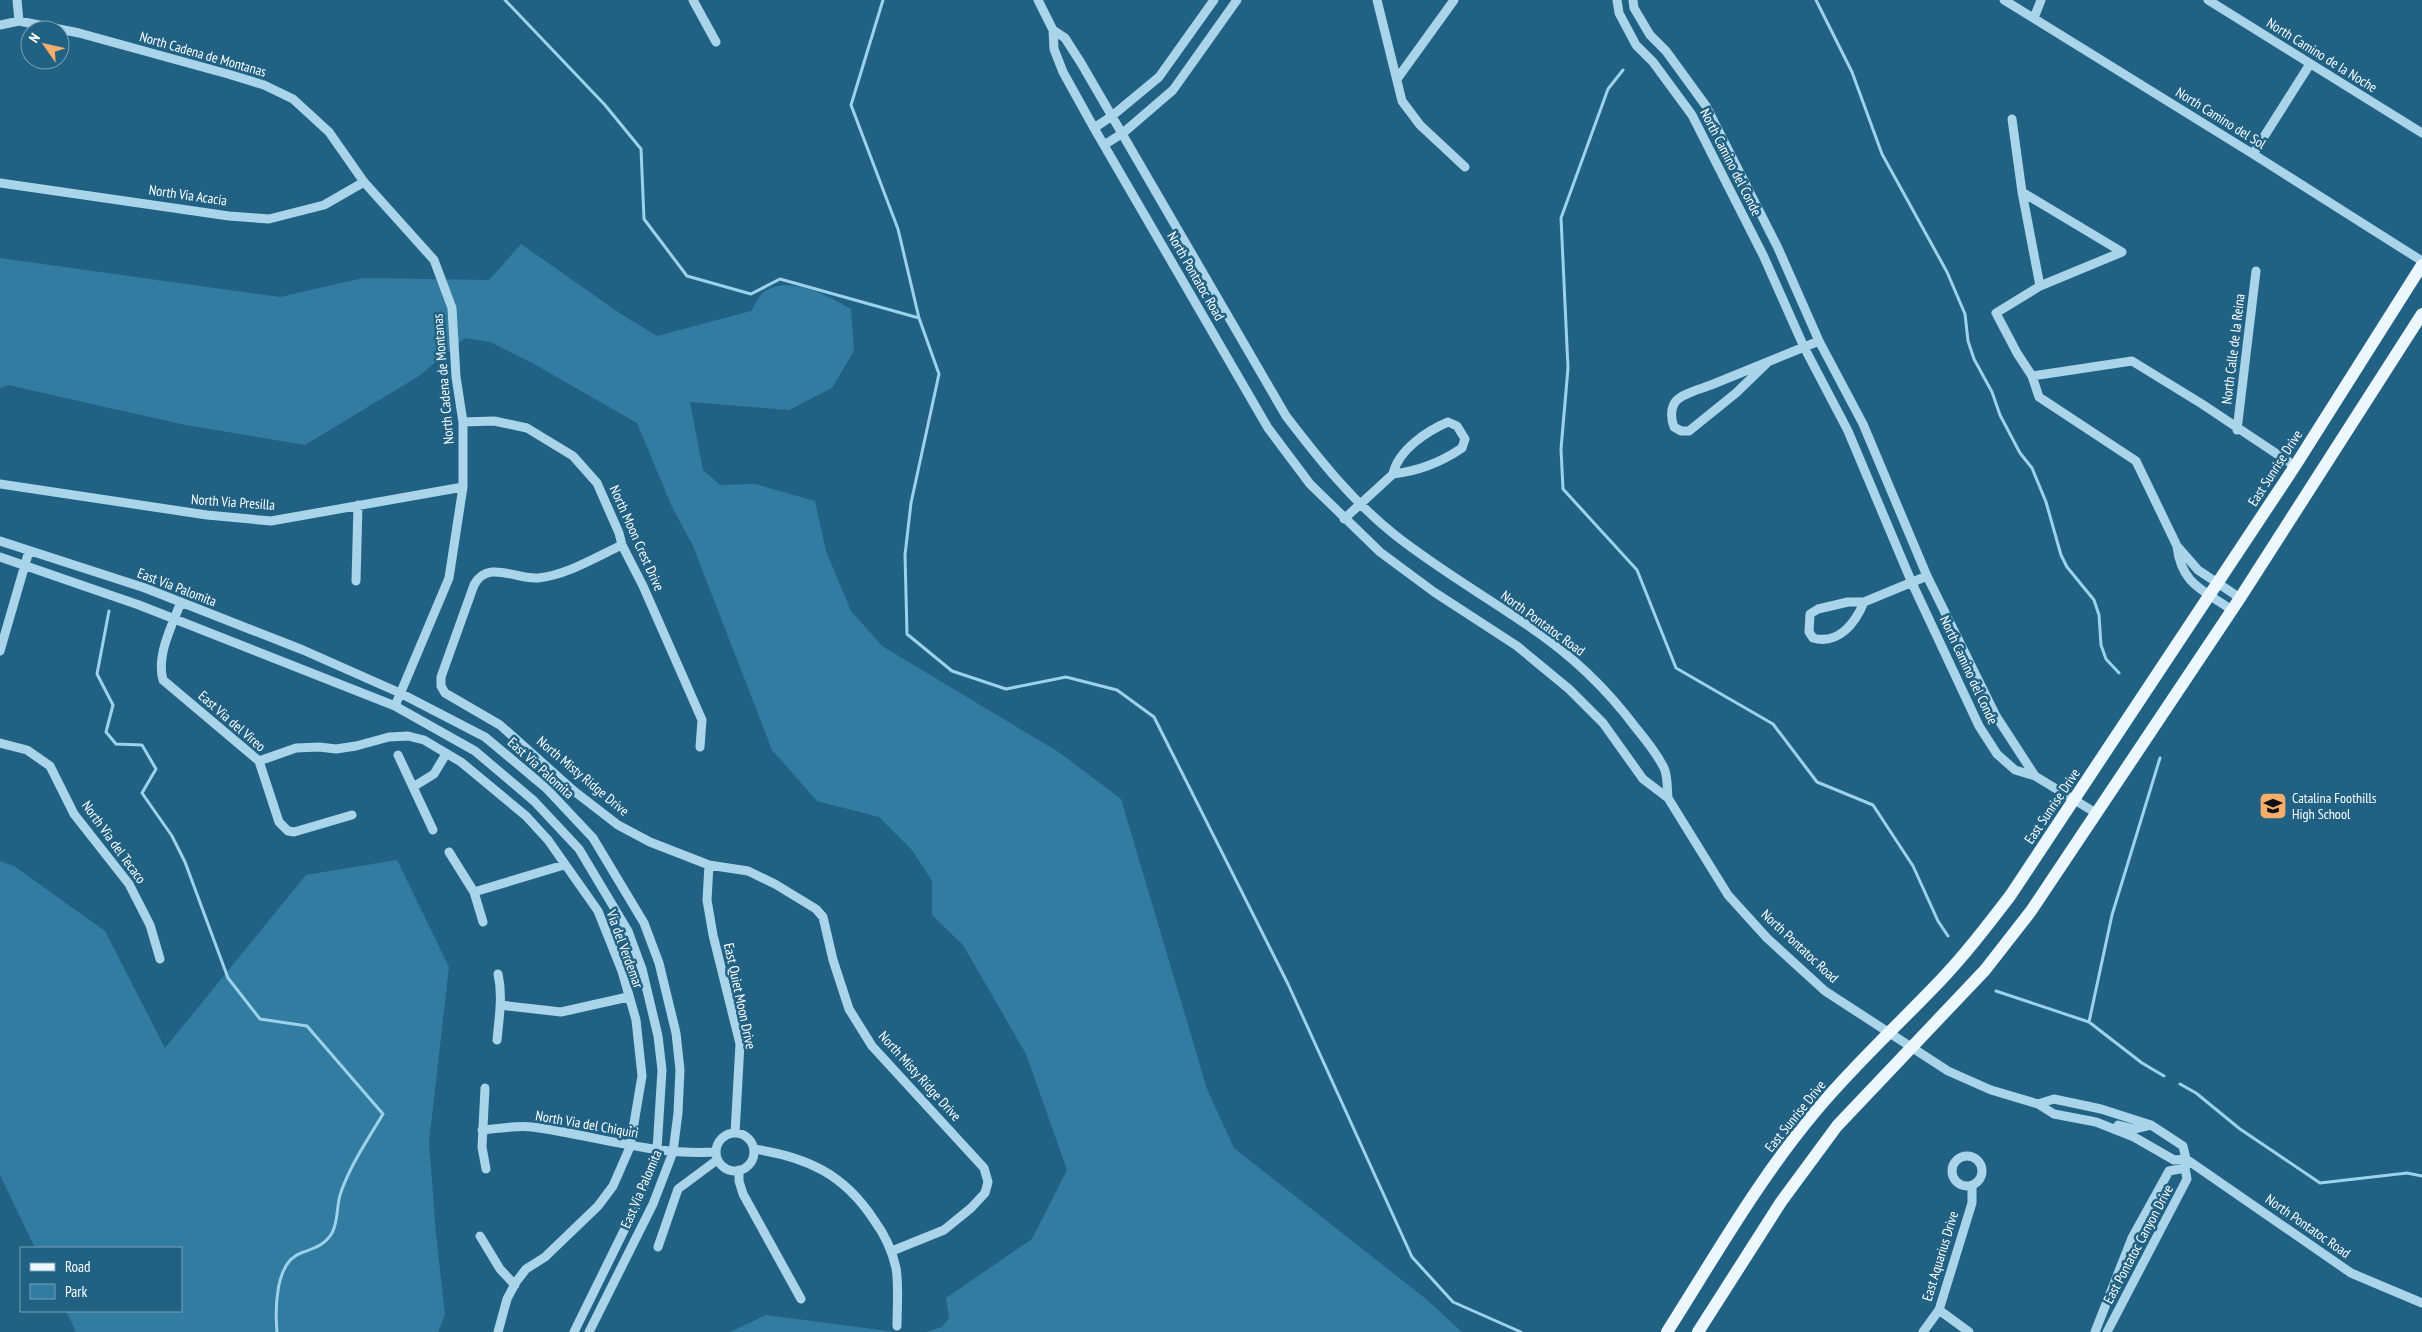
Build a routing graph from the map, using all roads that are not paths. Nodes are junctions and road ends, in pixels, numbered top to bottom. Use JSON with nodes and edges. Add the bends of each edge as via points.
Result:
{"nodes":[{"id":1,"x":17,"y":0,"type":"edge"},
{"id":2,"x":693,"y":0,"type":"edge"},
{"id":3,"x":1038,"y":0,"type":"edge"},
{"id":4,"x":1214,"y":0,"type":"edge"},
{"id":5,"x":1237,"y":0,"type":"edge"},
{"id":6,"x":1377,"y":0,"type":"edge"},
{"id":7,"x":1454,"y":0,"type":"edge"},
{"id":8,"x":1617,"y":0,"type":"edge"},
{"id":9,"x":1633,"y":0,"type":"edge"},
{"id":10,"x":2004,"y":0,"type":"edge"},
{"id":11,"x":2041,"y":0,"type":"edge"},
{"id":12,"x":2208,"y":0,"type":"edge"},
{"id":13,"x":2034,"y":18,"type":"junction"},
{"id":14,"x":19,"y":20,"type":"junction"},
{"id":15,"x":0,"y":25,"type":"edge"},
{"id":16,"x":1053,"y":30,"type":"junction"},
{"id":17,"x":716,"y":42,"type":"dead end"},
{"id":18,"x":2310,"y":64,"type":"junction"},
{"id":19,"x":1397,"y":79,"type":"junction"},
{"id":20,"x":1112,"y":116,"type":"junction"},
{"id":21,"x":2012,"y":119,"type":"dead end"},
{"id":22,"x":1094,"y":128,"type":"junction"},
{"id":23,"x":1123,"y":133,"type":"junction"},
{"id":24,"x":2422,"y":133,"type":"edge"},
{"id":25,"x":1104,"y":145,"type":"junction"},
{"id":26,"x":2253,"y":154,"type":"junction"},
{"id":27,"x":1465,"y":167,"type":"dead end"},
{"id":28,"x":364,"y":182,"type":"junction"},
{"id":29,"x":0,"y":183,"type":"edge"},
{"id":30,"x":2022,"y":192,"type":"junction"},
{"id":31,"x":2422,"y":263,"type":"edge"},
{"id":32,"x":2256,"y":271,"type":"dead end"},
{"id":33,"x":2040,"y":286,"type":"junction"},
{"id":34,"x":2422,"y":314,"type":"edge"},
{"id":35,"x":1819,"y":341,"type":"junction"},
{"id":36,"x":1804,"y":347,"type":"junction"},
{"id":37,"x":1768,"y":362,"type":"junction"},
{"id":38,"x":2032,"y":376,"type":"junction"},
{"id":39,"x":463,"y":422,"type":"junction"},
{"id":40,"x":2238,"y":430,"type":"junction"},
{"id":41,"x":2295,"y":466,"type":"junction"},
{"id":42,"x":1393,"y":474,"type":"junction"},
{"id":43,"x":0,"y":484,"type":"edge"},
{"id":44,"x":463,"y":486,"type":"junction"},
{"id":45,"x":1361,"y":504,"type":"junction"},
{"id":46,"x":358,"y":505,"type":"junction"},
{"id":47,"x":1344,"y":519,"type":"junction"},
{"id":48,"x":0,"y":541,"type":"edge"},
{"id":49,"x":622,"y":545,"type":"junction"},
{"id":50,"x":2177,"y":546,"type":"junction"},
{"id":51,"x":29,"y":551,"type":"junction"},
{"id":52,"x":0,"y":557,"type":"edge"},
{"id":53,"x":24,"y":566,"type":"junction"},
{"id":54,"x":1926,"y":576,"type":"junction"},
{"id":55,"x":356,"y":581,"type":"dead end"},
{"id":56,"x":1912,"y":583,"type":"junction"},
{"id":57,"x":2218,"y":583,"type":"junction"},
{"id":58,"x":2210,"y":595,"type":"junction"},
{"id":59,"x":2240,"y":598,"type":"junction"},
{"id":60,"x":181,"y":602,"type":"junction"},
{"id":61,"x":1864,"y":602,"type":"junction"},
{"id":62,"x":2232,"y":610,"type":"junction"},
{"id":63,"x":174,"y":619,"type":"junction"},
{"id":64,"x":0,"y":651,"type":"edge"},
{"id":65,"x":400,"y":693,"type":"junction"},
{"id":66,"x":395,"y":706,"type":"junction"},
{"id":67,"x":0,"y":743,"type":"edge"},
{"id":68,"x":700,"y":747,"type":"dead end"},
{"id":69,"x":446,"y":754,"type":"junction"},
{"id":70,"x":398,"y":755,"type":"dead end"},
{"id":71,"x":259,"y":761,"type":"junction"},
{"id":72,"x":2035,"y":776,"type":"junction"},
{"id":73,"x":413,"y":786,"type":"junction"},
{"id":74,"x":1668,"y":798,"type":"junction"},
{"id":75,"x":2074,"y":800,"type":"junction"},
{"id":76,"x":2096,"y":813,"type":"junction"},
{"id":77,"x":352,"y":815,"type":"dead end"},
{"id":78,"x":433,"y":830,"type":"dead end"},
{"id":79,"x":449,"y":852,"type":"dead end"},
{"id":80,"x":564,"y":865,"type":"junction"},
{"id":81,"x":709,"y":865,"type":"junction"},
{"id":82,"x":474,"y":892,"type":"junction"},
{"id":83,"x":482,"y":922,"type":"dead end"},
{"id":84,"x":160,"y":959,"type":"dead end"},
{"id":85,"x":498,"y":974,"type":"dead end"},
{"id":86,"x":628,"y":997,"type":"junction"},
{"id":87,"x":500,"y":1005,"type":"junction"},
{"id":88,"x":1888,"y":1032,"type":"junction"},
{"id":89,"x":497,"y":1040,"type":"dead end"},
{"id":90,"x":1912,"y":1047,"type":"junction"},
{"id":91,"x":485,"y":1088,"type":"dead end"},
{"id":92,"x":2038,"y":1104,"type":"junction"},
{"id":93,"x":2096,"y":1122,"type":"junction"},
{"id":94,"x":2151,"y":1125,"type":"junction"},
{"id":95,"x":482,"y":1130,"type":"junction"},
{"id":96,"x":735,"y":1132,"type":"junction"},
{"id":97,"x":630,"y":1147,"type":"junction"},
{"id":98,"x":754,"y":1149,"type":"junction"},
{"id":99,"x":657,"y":1150,"type":"junction"},
{"id":100,"x":672,"y":1152,"type":"junction"},
{"id":101,"x":716,"y":1156,"type":"junction"},
{"id":102,"x":2187,"y":1162,"type":"junction"},
{"id":103,"x":486,"y":1169,"type":"dead end"},
{"id":104,"x":739,"y":1170,"type":"junction"},
{"id":105,"x":1972,"y":1185,"type":"dead end"},
{"id":106,"x":480,"y":1236,"type":"dead end"},
{"id":107,"x":658,"y":1247,"type":"dead end"},
{"id":108,"x":892,"y":1251,"type":"junction"},
{"id":109,"x":515,"y":1285,"type":"junction"},
{"id":110,"x":801,"y":1299,"type":"dead end"},
{"id":111,"x":2422,"y":1303,"type":"edge"},
{"id":112,"x":1939,"y":1310,"type":"junction"},
{"id":113,"x":896,"y":1326,"type":"dead end"},
{"id":114,"x":498,"y":1332,"type":"edge"},
{"id":115,"x":574,"y":1332,"type":"edge"},
{"id":116,"x":589,"y":1332,"type":"edge"},
{"id":117,"x":1667,"y":1332,"type":"edge"},
{"id":118,"x":1698,"y":1332,"type":"edge"},
{"id":119,"x":1923,"y":1332,"type":"edge"},
{"id":120,"x":1969,"y":1332,"type":"edge"},
{"id":121,"x":2095,"y":1332,"type":"edge"},
{"id":122,"x":2106,"y":1332,"type":"edge"}],
"edges":[{"from":1,"to":14,"type":"street"},
{"from":2,"to":17,"type":"street"},
{"from":3,"to":16,"type":"street","name":"North Pontatoc Road"},
{"from":4,"to":20,"type":"street","via":[[1159,77]]},
{"from":5,"to":23,"type":"street","via":[[1174,90]]},
{"from":6,"to":19,"type":"street"},
{"from":7,"to":19,"type":"street"},
{"from":8,"to":36,"type":"street","name":"North Camino del Conde","via":[[1619,13],[1636,45],[1653,62],[1692,115],[1763,255]]},
{"from":9,"to":35,"type":"street","name":"North Camino del Conde","via":[[1634,8],[1650,35],[1666,51],[1706,106],[1778,248]]},
{"from":10,"to":13,"type":"street","name":"North Camino del Sol"},
{"from":11,"to":13,"type":"street"},
{"from":12,"to":18,"type":"street","name":"North Camino de la Noche"},
{"from":13,"to":26,"type":"street","name":"North Camino del Sol"},
{"from":14,"to":15,"type":"street","name":"North Cadena de Montanas"},
{"from":14,"to":28,"type":"street","name":"North Cadena de Montanas","via":[[228,74],[293,98],[329,132]]},
{"from":16,"to":20,"type":"street","name":"North Pontatoc Road","via":[[1065,38]]},
{"from":16,"to":22,"type":"street","name":"North Pontatoc Road","via":[[1054,50],[1063,72]]},
{"from":18,"to":24,"type":"street","name":"North Camino de la Noche"},
{"from":18,"to":26,"type":"street"},
{"from":19,"to":27,"type":"street","via":[[1402,101],[1420,125]]},
{"from":20,"to":22,"type":"street"},
{"from":20,"to":23,"type":"street","name":"North Pontatoc Road"},
{"from":21,"to":30,"type":"street"},
{"from":22,"to":25,"type":"street","name":"North Pontatoc Road"},
{"from":23,"to":25,"type":"street"},
{"from":23,"to":45,"type":"street","name":"North Pontatoc Road","via":[[1286,416],[1326,469]]},
{"from":25,"to":47,"type":"street","name":"North Pontatoc Road","via":[[1268,428],[1310,484]]},
{"from":26,"to":31,"type":"street","name":"North Camino del Sol"},
{"from":28,"to":29,"type":"street","name":"North Via Acacia","via":[[324,205],[269,219]]},
{"from":28,"to":39,"type":"street","name":"North Cadena de Montanas","via":[[434,260],[452,308],[456,377]]},
{"from":30,"to":33,"type":"street"},
{"from":30,"to":33,"type":"street","via":[[2122,252]]},
{"from":31,"to":41,"type":"main road","name":"East Sunrise Drive"},
{"from":32,"to":40,"type":"street","name":"North Calle de la Reina"},
{"from":33,"to":38,"type":"street","via":[[1996,313]]},
{"from":34,"to":59,"type":"main road"},
{"from":35,"to":36,"type":"street"},
{"from":35,"to":54,"type":"street","name":"North Camino del Conde","via":[[1865,429]]},
{"from":36,"to":37,"type":"street"},
{"from":36,"to":56,"type":"street","name":"North Camino del Conde","via":[[1848,431]]},
{"from":37,"to":37,"type":"street","via":[[1682,396],[1673,408],[1674,427],[1680,432],[1689,431]]},
{"from":38,"to":40,"type":"street","name":"North Calle de la Reina","via":[[2132,361]]},
{"from":38,"to":50,"type":"street","via":[[2039,397],[2136,460]]},
{"from":39,"to":44,"type":"street","name":"North Cadena de Montanas"},
{"from":39,"to":49,"type":"street","name":"North Moon Crest Drive","via":[[494,421],[527,428],[573,456],[597,483]]},
{"from":40,"to":41,"type":"street","name":"North Calle de la Reina"},
{"from":41,"to":57,"type":"main road","name":"East Sunrise Drive"},
{"from":42,"to":42,"type":"street","via":[[1411,472],[1450,456],[1462,448],[1465,439],[1462,432],[1448,422],[1432,429],[1394,465]]},
{"from":42,"to":45,"type":"street"},
{"from":43,"to":46,"type":"street","name":"North Via Presilla","via":[[208,515],[271,521]]},
{"from":44,"to":46,"type":"street","name":"North Via Presilla"},
{"from":44,"to":65,"type":"street","name":"North Cadena de Montanas","via":[[449,578]]},
{"from":45,"to":47,"type":"street"},
{"from":45,"to":74,"type":"street","name":"North Pontatoc Road","via":[[1394,534],[1531,628],[1585,671],[1620,707],[1665,770]]},
{"from":46,"to":55,"type":"street"},
{"from":47,"to":74,"type":"street","name":"North Pontatoc Road","via":[[1380,552],[1517,646],[1569,688],[1603,722],[1643,779]]},
{"from":48,"to":51,"type":"street","name":"East Via Palomita"},
{"from":49,"to":68,"type":"street","name":"North Moon Crest Drive","via":[[702,720]]},
{"from":49,"to":81,"type":"street","name":"North Misty Ridge Drive","via":[[556,575],[524,578],[493,571],[479,572],[441,682],[446,693],[500,725],[574,791],[618,825],[650,842]]},
{"from":50,"to":57,"type":"street","via":[[2198,570]]},
{"from":50,"to":58,"type":"street","via":[[2185,576]]},
{"from":51,"to":53,"type":"street"},
{"from":51,"to":60,"type":"street","name":"East Via Palomita"},
{"from":52,"to":53,"type":"street","name":"East Via Palomita"},
{"from":53,"to":63,"type":"street","name":"East Via Palomita"},
{"from":53,"to":64,"type":"street"},
{"from":54,"to":56,"type":"street"},
{"from":54,"to":72,"type":"street","name":"North Camino del Conde","via":[[1996,716]]},
{"from":56,"to":61,"type":"street"},
{"from":56,"to":72,"type":"street","name":"North Camino del Conde","via":[[1979,726],[1997,754],[2015,770]]},
{"from":57,"to":58,"type":"main road","name":"East Sunrise Drive"},
{"from":57,"to":59,"type":"street"},
{"from":58,"to":62,"type":"street"},
{"from":58,"to":75,"type":"main road","name":"East Sunrise Drive"},
{"from":59,"to":62,"type":"main road"},
{"from":60,"to":63,"type":"street","name":"East Via del Vireo"},
{"from":60,"to":65,"type":"street","name":"East Via Palomita"},
{"from":61,"to":61,"type":"street","via":[[1848,602],[1810,614],[1812,638],[1835,638],[1843,633]]},
{"from":62,"to":76,"type":"main road"},
{"from":63,"to":66,"type":"street","name":"East Via Palomita"},
{"from":63,"to":71,"type":"street","name":"East Via del Vireo","via":[[160,670],[163,680]]},
{"from":65,"to":66,"type":"street","name":"North Cadena de Montanas"},
{"from":65,"to":100,"type":"street","name":"East Via Palomita","via":[[485,737],[546,788],[593,838],[644,924],[659,963],[677,1042],[680,1070]]},
{"from":66,"to":99,"type":"street","name":"East Via Palomita","via":[[475,751],[534,801],[579,849],[628,931],[642,969],[659,1045],[662,1070]]},
{"from":67,"to":84,"type":"street","name":"North Via del Tecaco","via":[[27,750],[50,766],[74,814],[129,884],[150,925]]},
{"from":69,"to":71,"type":"street","name":"Via del Verdemar","via":[[424,740],[408,736],[388,737],[336,749],[296,748]]},
{"from":69,"to":73,"type":"street","via":[[434,774]]},
{"from":69,"to":80,"type":"street","name":"Via del Verdemar","via":[[461,762],[526,816],[548,840]]},
{"from":70,"to":73,"type":"street"},
{"from":71,"to":77,"type":"street","name":"East Via del Vireo","via":[[279,822],[288,831]]},
{"from":72,"to":75,"type":"street","name":"North Camino del Conde"},
{"from":73,"to":78,"type":"street"},
{"from":74,"to":88,"type":"street","name":"North Pontatoc Road","via":[[1728,895],[1767,938],[1825,991]]},
{"from":75,"to":76,"type":"street","name":"North Camino del Conde"},
{"from":75,"to":88,"type":"main road","name":"East Sunrise Drive","via":[[2010,896],[1971,946]]},
{"from":76,"to":90,"type":"main road","via":[[1986,970]]},
{"from":79,"to":82,"type":"street"},
{"from":80,"to":82,"type":"street"},
{"from":80,"to":86,"type":"street","name":"Via del Verdemar","via":[[598,911],[622,971]]},
{"from":81,"to":96,"type":"street","name":"East Quiet Moon Drive","via":[[707,900],[740,1044]]},
{"from":81,"to":108,"type":"street","name":"North Misty Ridge Drive","via":[[748,871],[816,909],[823,917],[849,1009],[872,1046],[984,1168],[992,1182],[985,1193],[944,1230]]},
{"from":82,"to":83,"type":"street"},
{"from":85,"to":87,"type":"street"},
{"from":86,"to":87,"type":"street","via":[[561,1012]]},
{"from":86,"to":97,"type":"street","name":"Via del Verdemar","via":[[636,1020],[642,1076]]},
{"from":87,"to":89,"type":"street"},
{"from":88,"to":90,"type":"street","name":"North Pontatoc Road"},
{"from":88,"to":117,"type":"main road","name":"East Sunrise Drive","via":[[1815,1112],[1790,1145],[1746,1207]]},
{"from":90,"to":92,"type":"street","name":"North Pontatoc Road","via":[[1970,1081]]},
{"from":90,"to":118,"type":"main road","via":[[1837,1126],[1781,1202]]},
{"from":91,"to":95,"type":"street"},
{"from":92,"to":93,"type":"street","name":"North Pontatoc Road","via":[[2054,1114]]},
{"from":92,"to":94,"type":"street","name":"North Pontatoc Road","via":[[2054,1099],[2101,1109]]},
{"from":93,"to":94,"type":"street","via":[[2134,1129]]},
{"from":93,"to":102,"type":"street","name":"North Pontatoc Road","via":[[2134,1136],[2174,1160]]},
{"from":94,"to":102,"type":"street","name":"North Pontatoc Road","via":[[2183,1146]]},
{"from":95,"to":97,"type":"street","name":"North Via del Chiquiri","via":[[530,1127]]},
{"from":95,"to":103,"type":"street"},
{"from":96,"to":98,"type":"street","via":[[749,1139]]},
{"from":96,"to":101,"type":"street","via":[[723,1136],[716,1146]]},
{"from":97,"to":99,"type":"street","name":"North Via del Chiquiri"},
{"from":97,"to":109,"type":"street","name":"Via del Verdemar","via":[[614,1186],[598,1206],[544,1257],[526,1269]]},
{"from":98,"to":104,"type":"street","via":[[749,1165]]},
{"from":98,"to":108,"type":"street","via":[[803,1160],[848,1186],[865,1205]]},
{"from":99,"to":100,"type":"street","name":"North Via del Chiquiri"},
{"from":99,"to":115,"type":"street","name":"East Via Palomita","via":[[640,1198]]},
{"from":100,"to":101,"type":"street","name":"North Via del Chiquiri"},
{"from":100,"to":116,"type":"street","name":"East Via Palomita","via":[[653,1204]]},
{"from":101,"to":104,"type":"street","via":[[726,1169]]},
{"from":101,"to":107,"type":"street","via":[[678,1189]]},
{"from":102,"to":111,"type":"street","name":"North Pontatoc Road","via":[[2351,1273]]},
{"from":102,"to":121,"type":"street","name":"East Pontatoc Canyon Drive","via":[[2170,1171],[2132,1238]]},
{"from":102,"to":122,"type":"street","name":"East Pontatoc Canyon Drive","via":[[2187,1179]]},
{"from":104,"to":110,"type":"street","via":[[743,1194]]},
{"from":105,"to":112,"type":"street","name":"East Aquarius Drive","via":[[1972,1203]]},
{"from":106,"to":109,"type":"street","via":[[500,1269]]},
{"from":108,"to":113,"type":"street","via":[[896,1270]]},
{"from":109,"to":114,"type":"street","name":"Via del Verdemar","via":[[507,1299]]},
{"from":112,"to":119,"type":"street","name":"East Aquarius Drive"},
{"from":112,"to":120,"type":"street"}]}
